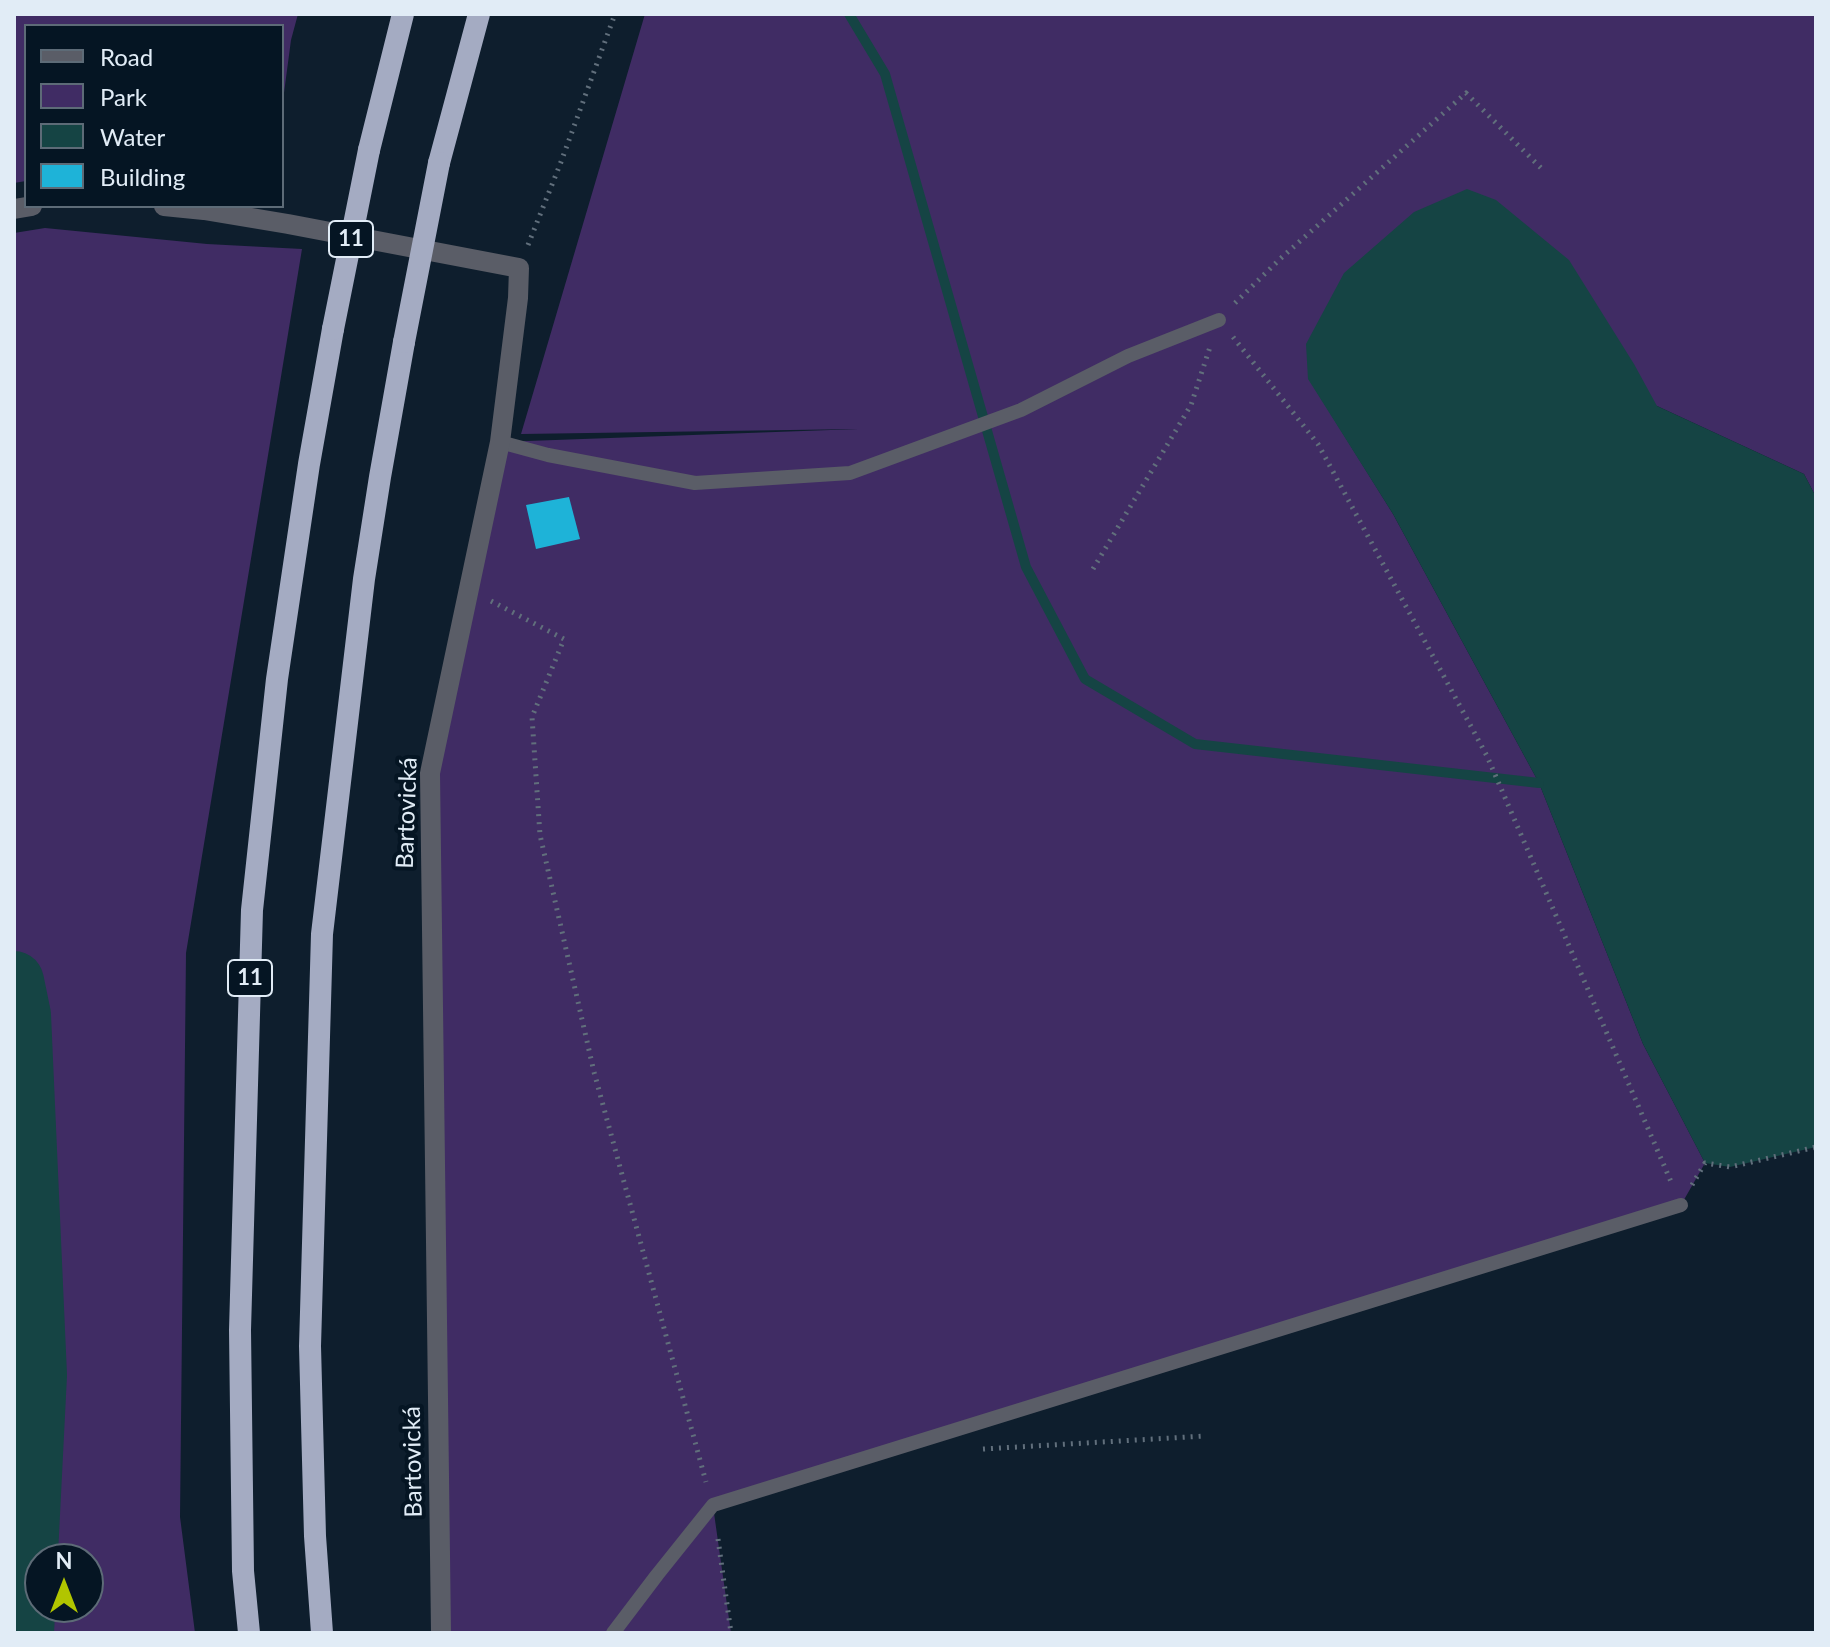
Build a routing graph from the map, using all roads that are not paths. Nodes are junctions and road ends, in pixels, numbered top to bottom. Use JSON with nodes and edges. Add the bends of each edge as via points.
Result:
{"nodes":[{"id":1,"x":403,"y":14,"type":"edge"},
{"id":2,"x":479,"y":14,"type":"edge"},
{"id":3,"x":184,"y":208,"type":"edge"},
{"id":4,"x":1219,"y":320,"type":"road end"},
{"id":5,"x":500,"y":442,"type":"junction"},
{"id":6,"x":1681,"y":1205,"type":"road end"},
{"id":7,"x":249,"y":1633,"type":"edge"},
{"id":8,"x":322,"y":1633,"type":"edge"},
{"id":9,"x":441,"y":1633,"type":"edge"},
{"id":10,"x":613,"y":1633,"type":"edge"}],
"edges":[{"from":1,"to":7,"type":"highway","number":"11","bridge":true,"via":[[369,150],[309,464],[277,679],[252,910],[240,1330],[243,1571]]},
{"from":2,"to":8,"type":"highway","bridge":true,"via":[[439,163],[380,477],[322,934],[310,1346]]},
{"from":3,"to":5,"type":"street","name":"Bartovická","via":[[519,268]]},
{"from":4,"to":5,"type":"lane","via":[[1128,356],[1021,410],[850,473],[695,483]]},
{"from":5,"to":9,"type":"street","name":"Bartovická","via":[[430,773]]},
{"from":6,"to":10,"type":"lane","via":[[713,1505]]}]}
